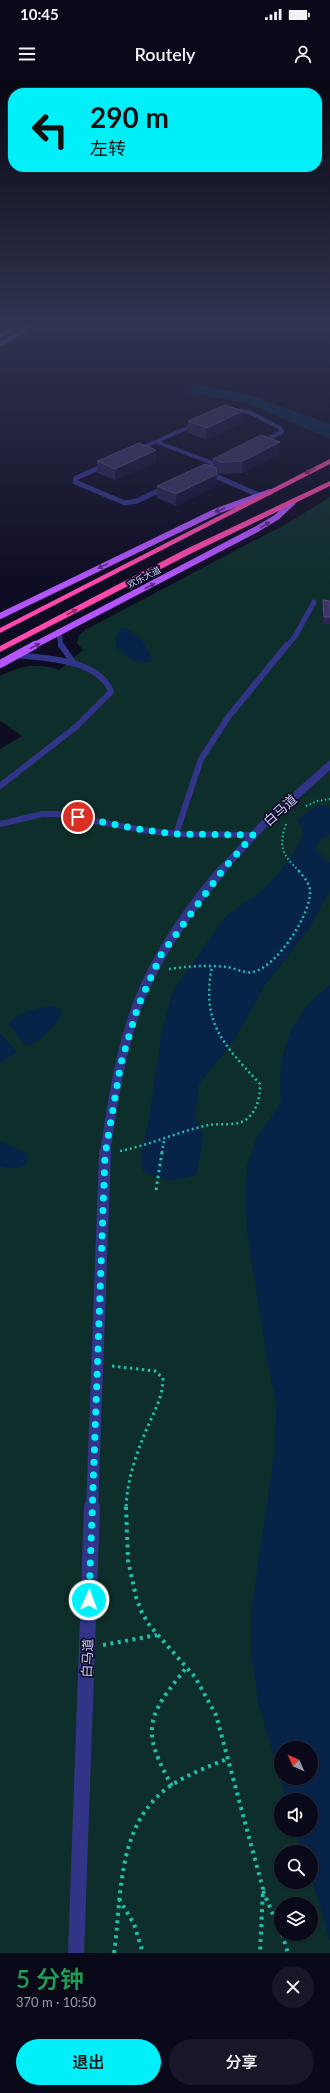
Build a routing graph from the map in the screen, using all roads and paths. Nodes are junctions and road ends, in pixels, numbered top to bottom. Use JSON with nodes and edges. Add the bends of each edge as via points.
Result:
{"nodes":[{"id":1,"x":248,"y":412,"type":"edge"},
{"id":2,"x":199,"y":423,"type":"edge"},
{"id":3,"x":157,"y":442,"type":"junction"},
{"id":4,"x":255,"y":444,"type":"edge"},
{"id":5,"x":130,"y":454,"type":"edge"},
{"id":6,"x":222,"y":460,"type":"edge"},
{"id":7,"x":330,"y":462,"type":"edge"},
{"id":8,"x":110,"y":463,"type":"edge"},
{"id":9,"x":215,"y":464,"type":"junction"},
{"id":10,"x":202,"y":470,"type":"junction"},
{"id":11,"x":330,"y":483,"type":"edge"},
{"id":12,"x":170,"y":485,"type":"edge"},
{"id":13,"x":270,"y":492,"type":"junction"},
{"id":14,"x":256,"y":496,"type":"junction"},
{"id":15,"x":293,"y":502,"type":"junction"},
{"id":16,"x":314,"y":602,"type":"dead end"},
{"id":17,"x":0,"y":616,"type":"edge"},
{"id":18,"x":0,"y":631,"type":"edge"},
{"id":19,"x":58,"y":633,"type":"junction"},
{"id":20,"x":0,"y":649,"type":"edge"},
{"id":21,"x":16,"y":655,"type":"junction"},
{"id":22,"x":73,"y":662,"type":"junction"},
{"id":23,"x":0,"y":664,"type":"edge"},
{"id":24,"x":330,"y":765,"type":"edge"},
{"id":25,"x":0,"y":786,"type":"edge"},
{"id":26,"x":330,"y":799,"type":"edge"},
{"id":27,"x":303,"y":808,"type":"dead end"},
{"id":28,"x":288,"y":820,"type":"dead end"},
{"id":29,"x":0,"y":824,"type":"edge"},
{"id":30,"x":176,"y":834,"type":"junction"},
{"id":31,"x":253,"y":835,"type":"junction"},
{"id":32,"x":212,"y":966,"type":"junction"},
{"id":33,"x":174,"y":968,"type":"dead end"},
{"id":34,"x":164,"y":1140,"type":"junction"},
{"id":35,"x":124,"y":1150,"type":"dead end"},
{"id":36,"x":156,"y":1190,"type":"dead end"},
{"id":37,"x":98,"y":1365,"type":"junction"},
{"id":38,"x":158,"y":1635,"type":"junction"},
{"id":39,"x":87,"y":1648,"type":"junction"},
{"id":40,"x":187,"y":1667,"type":"junction"},
{"id":41,"x":229,"y":1758,"type":"junction"},
{"id":42,"x":172,"y":1786,"type":"junction"},
{"id":43,"x":263,"y":1889,"type":"junction"},
{"id":44,"x":119,"y":1899,"type":"junction"},
{"id":45,"x":274,"y":1916,"type":"edge"},
{"id":46,"x":284,"y":1941,"type":"edge"},
{"id":47,"x":76,"y":1953,"type":"edge"},
{"id":48,"x":114,"y":1953,"type":"edge"},
{"id":49,"x":143,"y":1953,"type":"edge"},
{"id":50,"x":260,"y":1953,"type":"edge"},
{"id":51,"x":288,"y":1953,"type":"edge"}],
"edges":[{"from":1,"to":4,"type":"lane","via":[[280,428],[282,432]]},
{"from":2,"to":3,"type":"lane"},
{"from":3,"to":5,"type":"lane"},
{"from":3,"to":9,"type":"lane"},
{"from":6,"to":9,"type":"lane"},
{"from":7,"to":13,"type":"highway","name":"欢乐大道","one_way":true},
{"from":8,"to":12,"type":"lane","via":[[76,478],[74,482],[125,502],[137,501]]},
{"from":9,"to":10,"type":"lane"},
{"from":10,"to":14,"type":"lane"},
{"from":10,"to":14,"type":"lane","via":[[197,472]]},
{"from":11,"to":15,"type":"highway","name":"欢乐大道"},
{"from":13,"to":14,"type":"main road","name":"欢乐大道"},
{"from":13,"to":18,"type":"highway","name":"欢乐大道"},
{"from":14,"to":17,"type":"main road","name":"欢乐大道","one_way":true,"via":[[217,511]]},
{"from":19,"to":15,"type":"main road","name":"欢乐大道","one_way":true,"via":[[257,529],[277,517]]},
{"from":20,"to":15,"type":"highway","name":"欢乐大道","one_way":true,"via":[[188,552]]},
{"from":16,"to":30,"type":"lane","via":[[296,634],[229,716],[201,759]]},
{"from":21,"to":19,"type":"main road","name":"欢乐大道","one_way":true},
{"from":19,"to":22,"type":"lane","via":[[61,646]]},
{"from":21,"to":22,"type":"lane"},
{"from":21,"to":23,"type":"main road","name":"欢乐大道"},
{"from":22,"to":25,"type":"lane","via":[[106,683],[111,689],[110,695],[77,726]]},
{"from":24,"to":31,"type":"street","name":"白马道"},
{"from":26,"to":27,"type":"path","via":[[316,801]]},
{"from":28,"to":32,"type":"path","via":[[281,836],[281,846],[284,855],[310,888],[302,917],[284,948],[261,969],[252,972]]},
{"from":29,"to":30,"type":"lane","via":[[42,814],[57,814]]},
{"from":30,"to":31,"type":"lane"},
{"from":31,"to":37,"type":"street","name":"白马道","via":[[222,871],[161,955],[130,1030],[121,1063],[105,1155]]},
{"from":32,"to":33,"type":"path"},
{"from":32,"to":34,"type":"path","via":[[207,985],[207,1001],[212,1019],[227,1049],[260,1084],[260,1099],[248,1118],[238,1123],[208,1125]]},
{"from":34,"to":35,"type":"path"},
{"from":34,"to":36,"type":"path"},
{"from":37,"to":38,"type":"path","via":[[155,1371],[163,1378],[160,1396],[136,1455],[128,1491],[127,1510],[127,1546],[134,1590],[143,1616]]},
{"from":37,"to":39,"type":"street","name":"白马道"},
{"from":38,"to":39,"type":"path"},
{"from":38,"to":40,"type":"path"},
{"from":39,"to":47,"type":"street","name":"白马道"},
{"from":40,"to":41,"type":"path","via":[[210,1700]]},
{"from":40,"to":42,"type":"path","via":[[161,1700],[150,1728],[151,1746]]},
{"from":41,"to":42,"type":"path"},
{"from":41,"to":43,"type":"path"},
{"from":42,"to":44,"type":"path","via":[[155,1799],[137,1824],[126,1856]]},
{"from":43,"to":45,"type":"path"},
{"from":43,"to":50,"type":"path"},
{"from":44,"to":48,"type":"path"},
{"from":44,"to":49,"type":"path","via":[[133,1918]]},
{"from":46,"to":51,"type":"path"}]}
